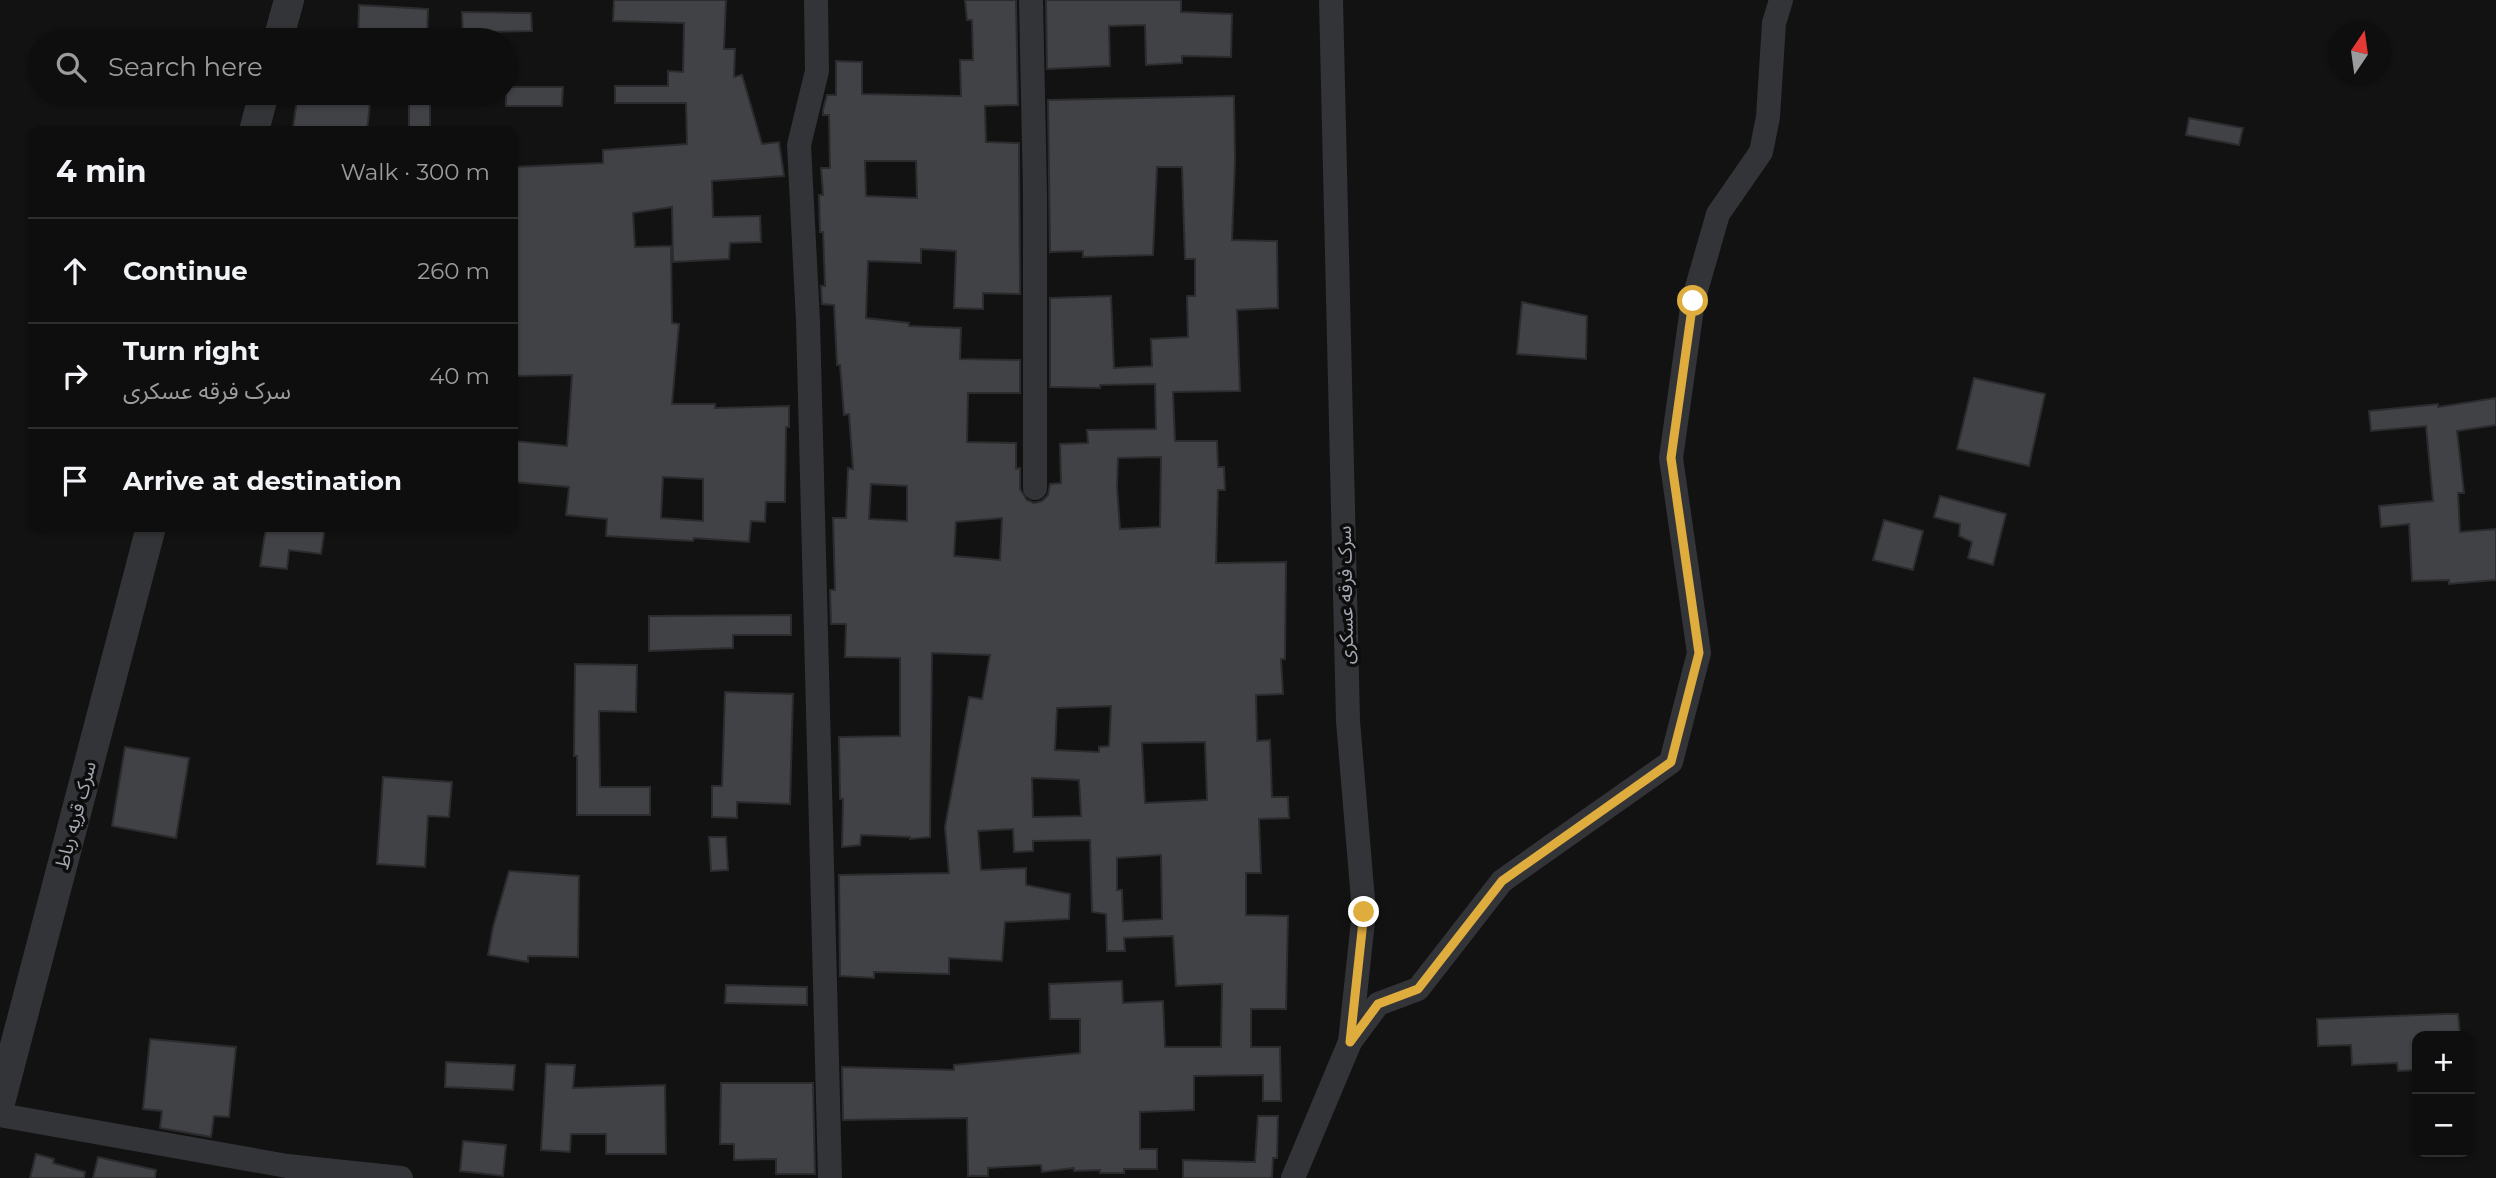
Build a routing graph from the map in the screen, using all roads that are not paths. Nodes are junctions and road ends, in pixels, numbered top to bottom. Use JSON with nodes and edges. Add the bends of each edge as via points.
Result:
{"nodes":[{"id":1,"x":289,"y":0,"type":"edge"},
{"id":2,"x":816,"y":0,"type":"edge"},
{"id":3,"x":1031,"y":0,"type":"edge"},
{"id":4,"x":1331,"y":0,"type":"edge"},
{"id":5,"x":1781,"y":0,"type":"edge"},
{"id":6,"x":281,"y":28,"type":"edge"},
{"id":7,"x":261,"y":105,"type":"edge"},
{"id":8,"x":255,"y":126,"type":"edge"},
{"id":9,"x":1035,"y":488,"type":"dead end"},
{"id":10,"x":150,"y":532,"type":"edge"},
{"id":11,"x":1350,"y":1042,"type":"junction"},
{"id":12,"x":0,"y":1103,"type":"edge"},
{"id":13,"x":0,"y":1115,"type":"edge"},
{"id":14,"x":401,"y":1178,"type":"edge"},
{"id":15,"x":830,"y":1178,"type":"edge"},
{"id":16,"x":1293,"y":1178,"type":"edge"}],
"edges":[{"from":1,"to":6,"type":"street"},
{"from":2,"to":15,"type":"street","via":[[817,71],[799,145],[808,321]]},
{"from":3,"to":9,"type":"street"},
{"from":4,"to":11,"type":"street","name":"سرک فرقه عسکری","via":[[1348,721],[1364,912]]},
{"from":5,"to":11,"type":"street","via":[[1774,23],[1761,152],[1718,214],[1693,301],[1671,458],[1699,653],[1671,762],[1502,881],[1418,989],[1378,1004]]},
{"from":7,"to":8,"type":"street"},
{"from":10,"to":12,"type":"street","name":"سرک قریه رباط"},
{"from":11,"to":16,"type":"street","name":"سرک فرقه عسکری"},
{"from":13,"to":14,"type":"street","via":[[287,1166]]}]}
